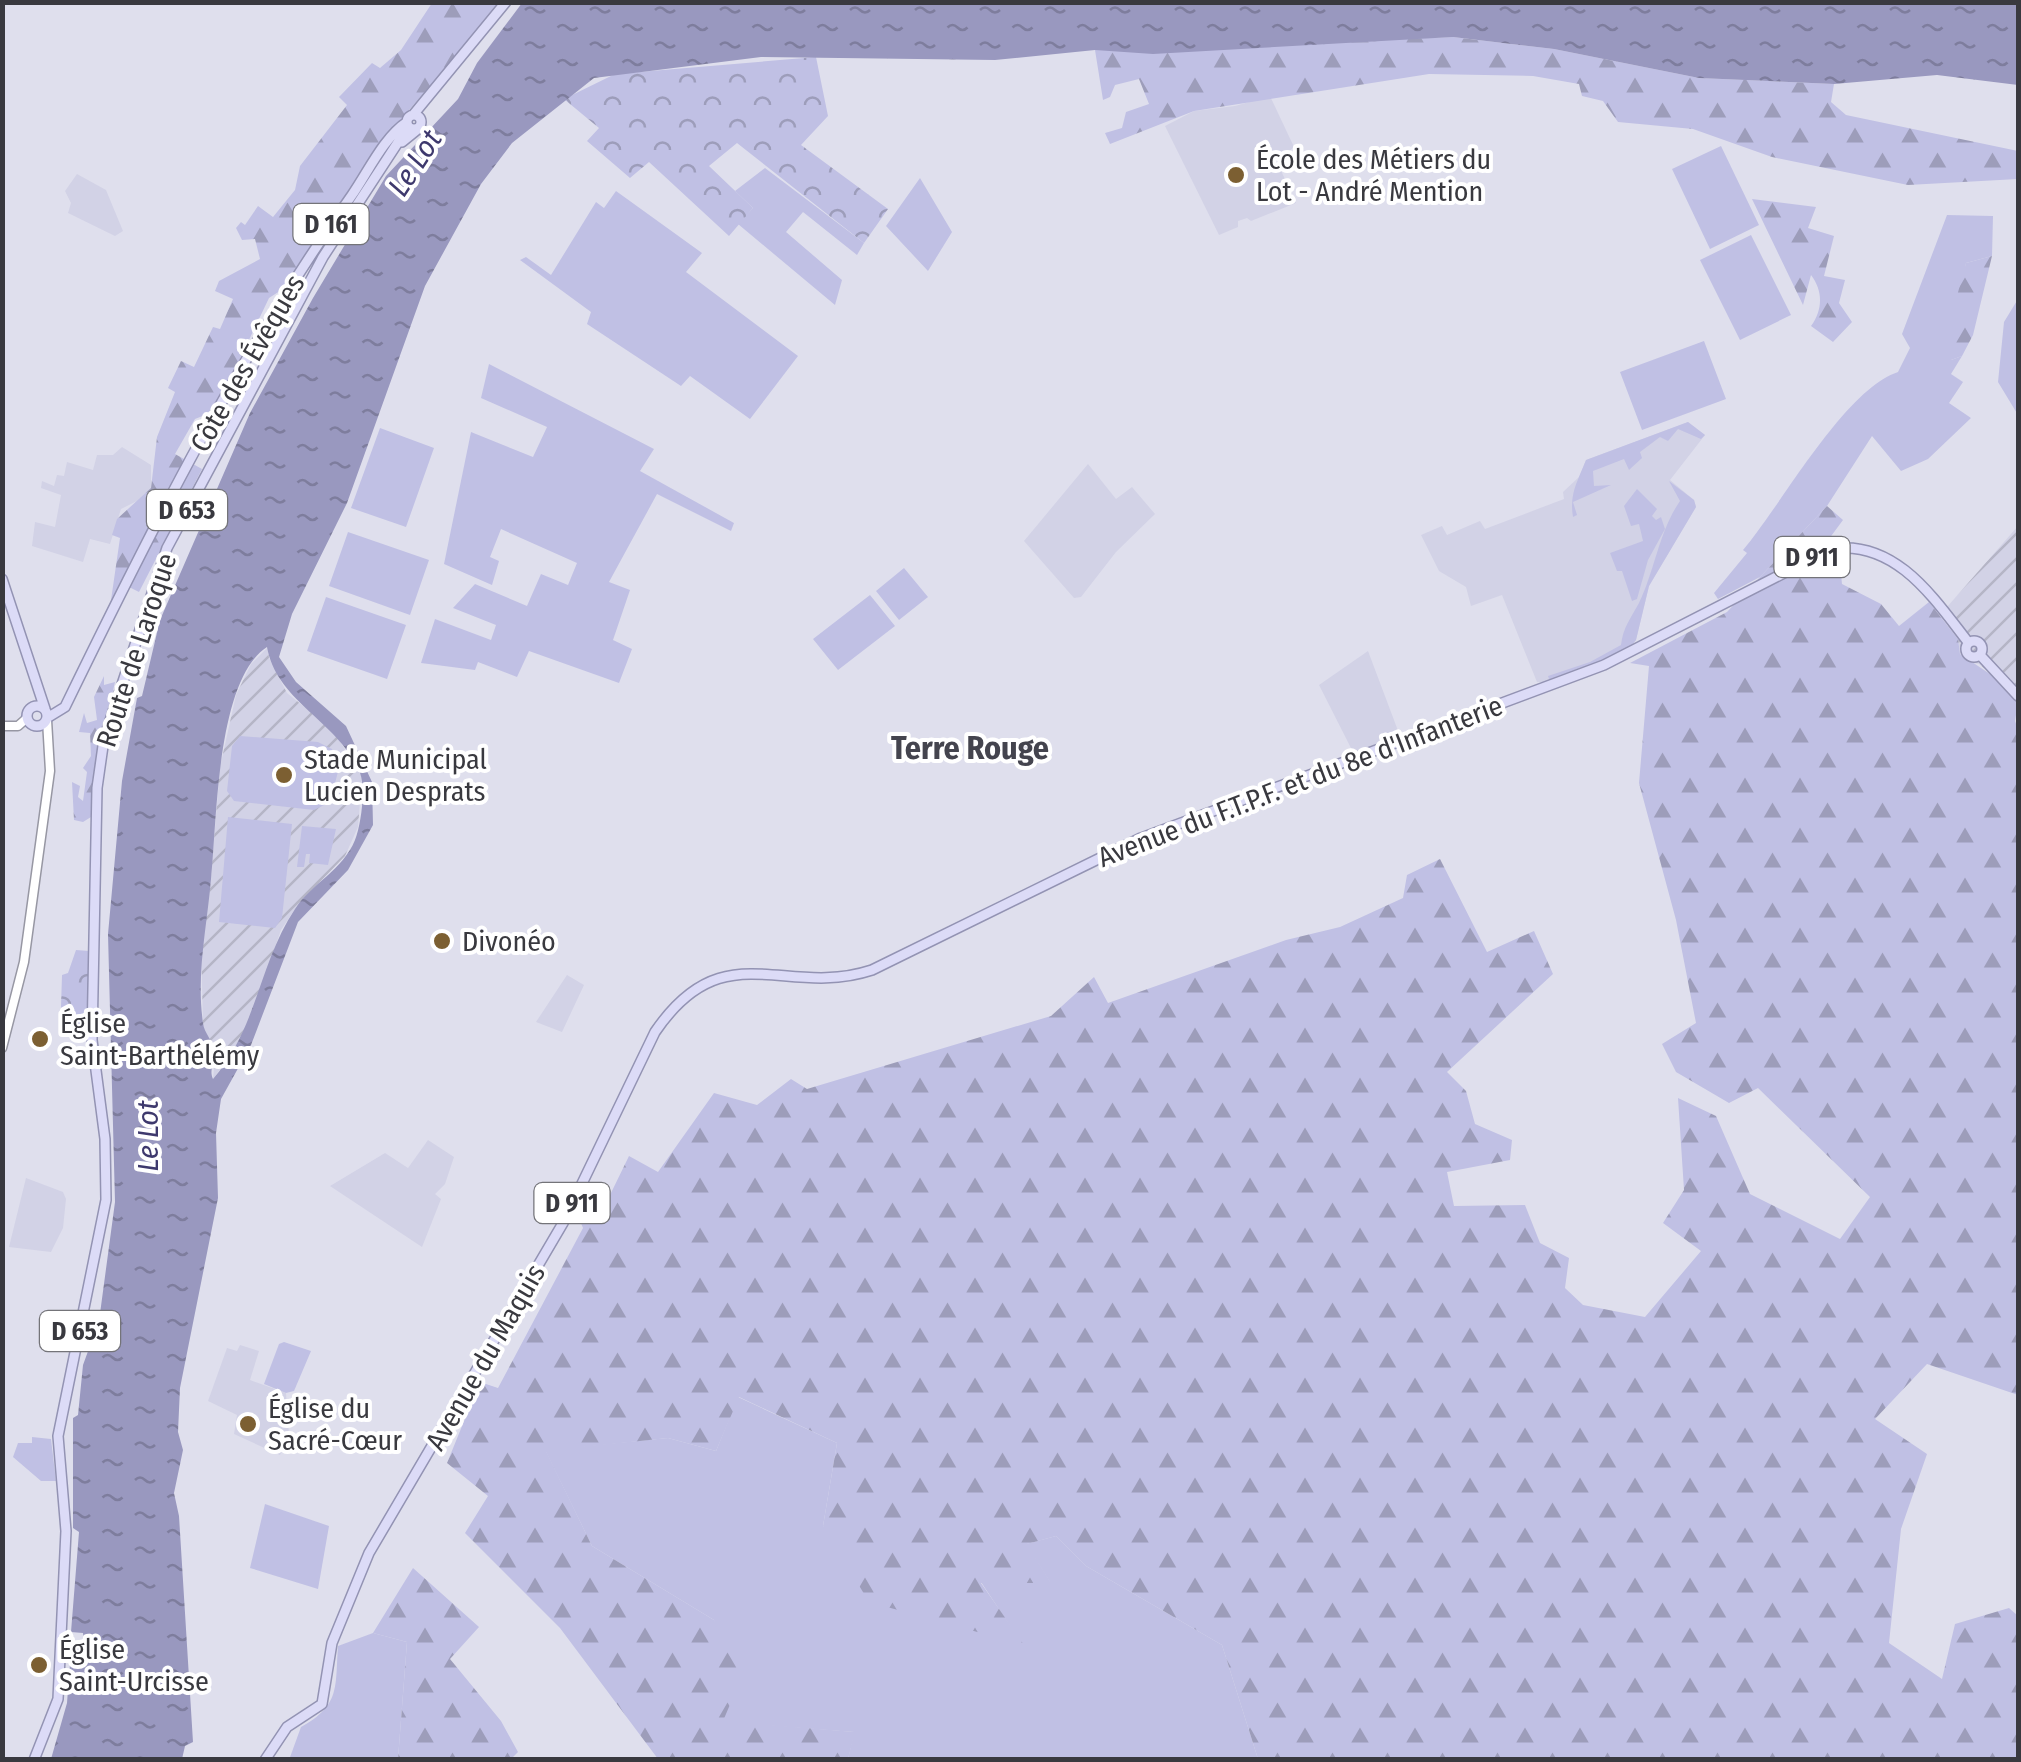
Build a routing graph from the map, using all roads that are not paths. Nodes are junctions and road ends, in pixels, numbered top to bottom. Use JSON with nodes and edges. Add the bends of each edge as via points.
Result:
{"nodes":[{"id":1,"x":506,"y":2,"type":"edge"},
{"id":2,"x":413,"y":122,"type":"junction"},
{"id":3,"x":2,"y":579,"type":"edge"},
{"id":4,"x":35,"y":686,"type":"junction"},
{"id":5,"x":2018,"y":696,"type":"edge"},
{"id":6,"x":33,"y":708,"type":"junction"},
{"id":7,"x":46,"y":716,"type":"junction"},
{"id":8,"x":28,"y":718,"type":"junction"},
{"id":9,"x":2,"y":726,"type":"edge"},
{"id":10,"x":848,"y":977,"type":"joint"},
{"id":11,"x":2,"y":1048,"type":"edge"},
{"id":12,"x":34,"y":1760,"type":"edge"},
{"id":13,"x":265,"y":1760,"type":"edge"}],
"edges":[{"from":1,"to":2,"type":"main road","number":"D 653"},
{"from":2,"to":7,"type":"main road","name":"Côte des Évêques","number":"D 161","via":[[333,222],[282,303],[198,444],[65,707]]},
{"from":2,"to":12,"type":"main road","name":"Route de Laroque","number":"D 653","via":[[323,257],[207,469],[150,588],[104,739],[92,1040],[107,1185],[58,1444],[66,1538],[56,1708]]},
{"from":3,"to":4,"type":"main road"},
{"from":4,"to":6,"type":"main road"},
{"from":4,"to":7,"type":"main road"},
{"from":5,"to":10,"type":"main road","name":"Avenue du F.T.P.F. et du 8e d'Infanterie","number":"D 911","via":[[1980,655],[1979,642],[1968,642],[1894,561],[1840,548],[1797,563],[1604,666],[1170,826]]},
{"from":6,"to":7,"type":"main road"},
{"from":6,"to":8,"type":"main road"},
{"from":7,"to":8,"type":"main road","via":[[35,726]]},
{"from":7,"to":11,"type":"main road","via":[[50,772],[24,954]]},
{"from":8,"to":9,"type":"main road"},
{"from":10,"to":13,"type":"main road","name":"Avenue du Maquis","number":"D 911","via":[[736,973],[698,988],[668,1013],[562,1222],[369,1553],[335,1632],[324,1697],[311,1715],[287,1727]]}]}
